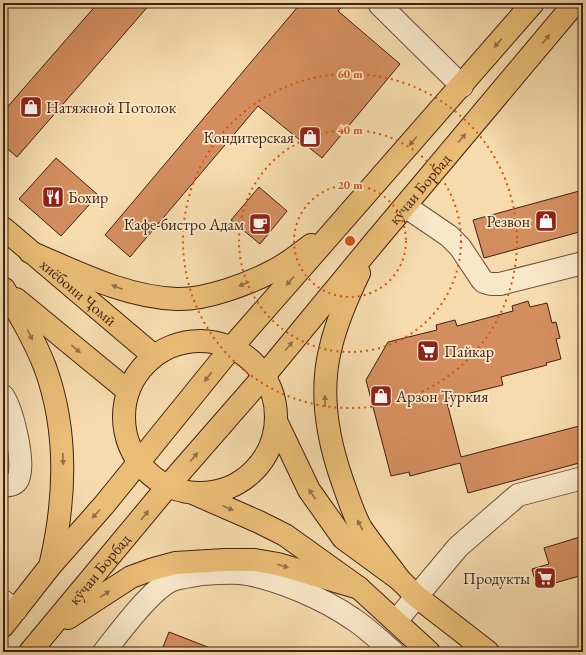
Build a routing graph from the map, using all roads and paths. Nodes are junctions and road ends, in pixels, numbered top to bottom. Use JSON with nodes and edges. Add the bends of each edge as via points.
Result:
{"nodes":[{"id":1,"x":533,"y":3,"type":"edge"},
{"id":2,"x":575,"y":3,"type":"edge"},
{"id":3,"x":380,"y":5,"type":"dead end"},
{"id":4,"x":462,"y":86,"type":"junction"},
{"id":5,"x":405,"y":206,"type":"junction"},
{"id":6,"x":3,"y":228,"type":"edge"},
{"id":7,"x":337,"y":228,"type":"junction"},
{"id":8,"x":372,"y":245,"type":"junction"},
{"id":9,"x":30,"y":252,"type":"junction"},
{"id":10,"x":583,"y":263,"type":"edge"},
{"id":11,"x":3,"y":288,"type":"edge"},
{"id":12,"x":232,"y":347,"type":"junction"},
{"id":13,"x":154,"y":356,"type":"junction"},
{"id":14,"x":264,"y":376,"type":"junction"},
{"id":15,"x":128,"y":391,"type":"junction"},
{"id":16,"x":3,"y":396,"type":"edge"},
{"id":17,"x":276,"y":421,"type":"junction"},
{"id":18,"x":139,"y":463,"type":"junction"},
{"id":19,"x":583,"y":478,"type":"edge"},
{"id":20,"x":3,"y":485,"type":"edge"},
{"id":21,"x":168,"y":486,"type":"junction"},
{"id":22,"x":192,"y":493,"type":"junction"},
{"id":23,"x":50,"y":565,"type":"junction"},
{"id":24,"x":254,"y":568,"type":"junction"},
{"id":25,"x":157,"y":578,"type":"junction"},
{"id":26,"x":359,"y":588,"type":"junction"},
{"id":27,"x":408,"y":588,"type":"junction"},
{"id":28,"x":7,"y":612,"type":"edge"},
{"id":29,"x":396,"y":621,"type":"junction"},
{"id":30,"x":48,"y":630,"type":"junction"},
{"id":31,"x":30,"y":652,"type":"edge"},
{"id":32,"x":104,"y":652,"type":"edge"},
{"id":33,"x":393,"y":652,"type":"edge"},
{"id":34,"x":429,"y":652,"type":"edge"},
{"id":35,"x":488,"y":652,"type":"edge"}],
"edges":[{"from":1,"to":4,"type":"main road","one_way":true},
{"from":5,"to":2,"type":"main road","name":"кӯчаи Борбад","one_way":true},
{"from":3,"to":4,"type":"street"},
{"from":4,"to":7,"type":"main road","one_way":true},
{"from":5,"to":8,"type":"main road","name":"кӯчаи Борбад"},
{"from":5,"to":10,"type":"street","via":[[449,236],[460,247],[482,280],[488,283],[500,284]]},
{"from":6,"to":9,"type":"main road","name":"хиёбони Ҷомӣ"},
{"from":7,"to":9,"type":"main road","one_way":true,"via":[[274,271],[234,288],[204,296],[178,299],[123,290]]},
{"from":7,"to":12,"type":"main road","one_way":true},
{"from":14,"to":8,"type":"main road","name":"кӯчаи Борбад","one_way":true},
{"from":27,"to":8,"type":"main road","one_way":true,"via":[[361,527],[334,458],[325,406],[325,377],[331,346],[346,302]]},
{"from":9,"to":13,"type":"main road","name":"хиёбони Ҷомӣ"},
{"from":11,"to":15,"type":"main road","one_way":true},
{"from":11,"to":23,"type":"main road","one_way":true,"via":[[29,332],[44,366],[54,395],[62,435],[63,476],[58,533]]},
{"from":12,"to":13,"type":"main road","via":[[195,341],[173,346]]},
{"from":12,"to":14,"type":"main road","via":[[252,362]]},
{"from":12,"to":18,"type":"main road","one_way":true},
{"from":13,"to":15,"type":"main road","via":[[139,371]]},
{"from":14,"to":17,"type":"main road","via":[[274,397]]},
{"from":21,"to":14,"type":"main road","name":"кӯчаи Борбад","one_way":true},
{"from":15,"to":18,"type":"main road","via":[[124,422],[127,440]]},
{"from":16,"to":20,"type":"street","via":[[14,425],[20,452],[18,480],[13,484]]},
{"from":17,"to":22,"type":"main road","via":[[271,445],[259,465],[240,482],[217,491]]},
{"from":27,"to":17,"type":"main road","one_way":true,"via":[[343,538],[309,490]]},
{"from":18,"to":21,"type":"main road","via":[[152,476]]},
{"from":18,"to":23,"type":"main road","one_way":true},
{"from":19,"to":27,"type":"street","via":[[518,496]]},
{"from":21,"to":22,"type":"main road"},
{"from":30,"to":21,"type":"main road","name":"кӯчаи Борбад","one_way":true},
{"from":22,"to":26,"type":"main road","one_way":true,"via":[[285,535]]},
{"from":23,"to":28,"type":"main road"},
{"from":24,"to":25,"type":"main road","via":[[225,560],[175,563]]},
{"from":24,"to":26,"type":"main road","one_way":true,"via":[[278,564]]},
{"from":24,"to":33,"type":"street","via":[[260,577],[327,603],[354,619]]},
{"from":30,"to":25,"type":"main road","one_way":true,"via":[[131,577]]},
{"from":25,"to":32,"type":"street","via":[[142,606]]},
{"from":26,"to":29,"type":"main road"},
{"from":27,"to":29,"type":"street"},
{"from":27,"to":35,"type":"main road"},
{"from":29,"to":34,"type":"main road"},
{"from":30,"to":31,"type":"main road","name":"кӯчаи Борбад"}]}
